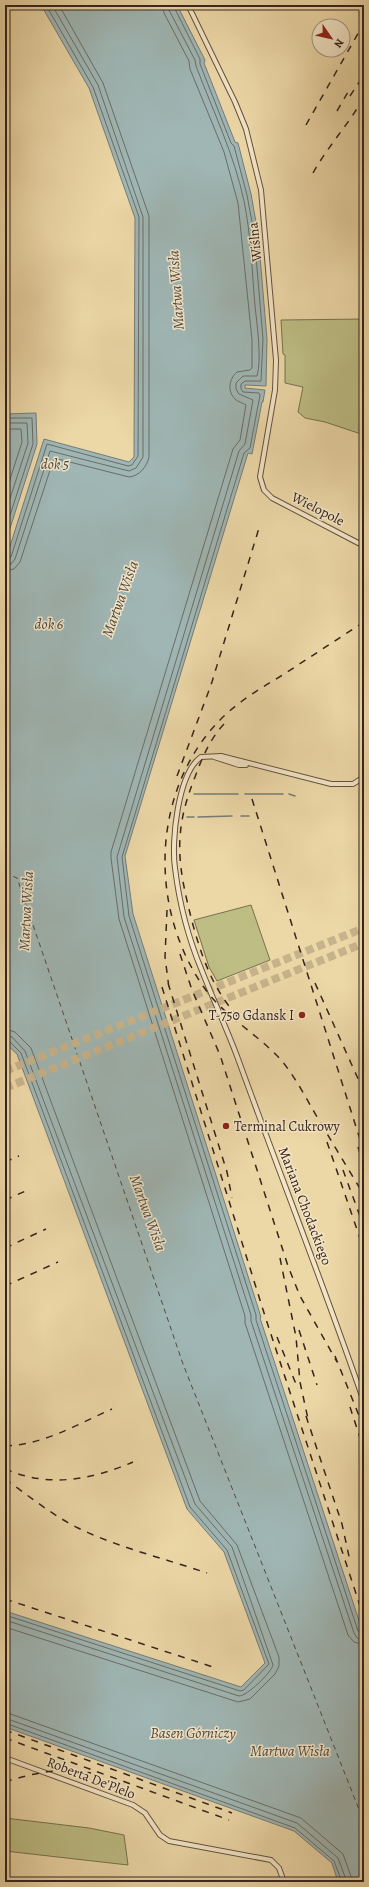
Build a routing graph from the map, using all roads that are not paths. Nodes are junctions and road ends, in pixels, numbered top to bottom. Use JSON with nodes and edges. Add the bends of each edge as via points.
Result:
{"nodes":[{"id":1,"x":188,"y":5,"type":"edge"},
{"id":2,"x":264,"y":490,"type":"joint"},
{"id":3,"x":364,"y":546,"type":"edge"},
{"id":4,"x":364,"y":777,"type":"edge"},
{"id":5,"x":364,"y":1402,"type":"edge"},
{"id":6,"x":5,"y":1758,"type":"edge"},
{"id":7,"x":284,"y":1882,"type":"edge"}],
"edges":[{"from":1,"to":2,"type":"street","name":"Wiślna","via":[[246,129],[261,190],[276,360],[276,390],[261,470]]},
{"from":2,"to":3,"type":"street","name":"Wielopole","via":[[272,498]]},
{"from":4,"to":5,"type":"street","name":"Mariana Chodackiego","via":[[353,784],[331,784],[221,756],[201,757],[195,764],[182,793],[176,818],[174,861],[199,963],[237,1055],[326,1290]]},
{"from":6,"to":7,"type":"street","name":"Roberta De'Plelo","via":[[133,1805],[145,1813],[160,1835],[169,1841],[271,1860],[279,1868]]}]}
